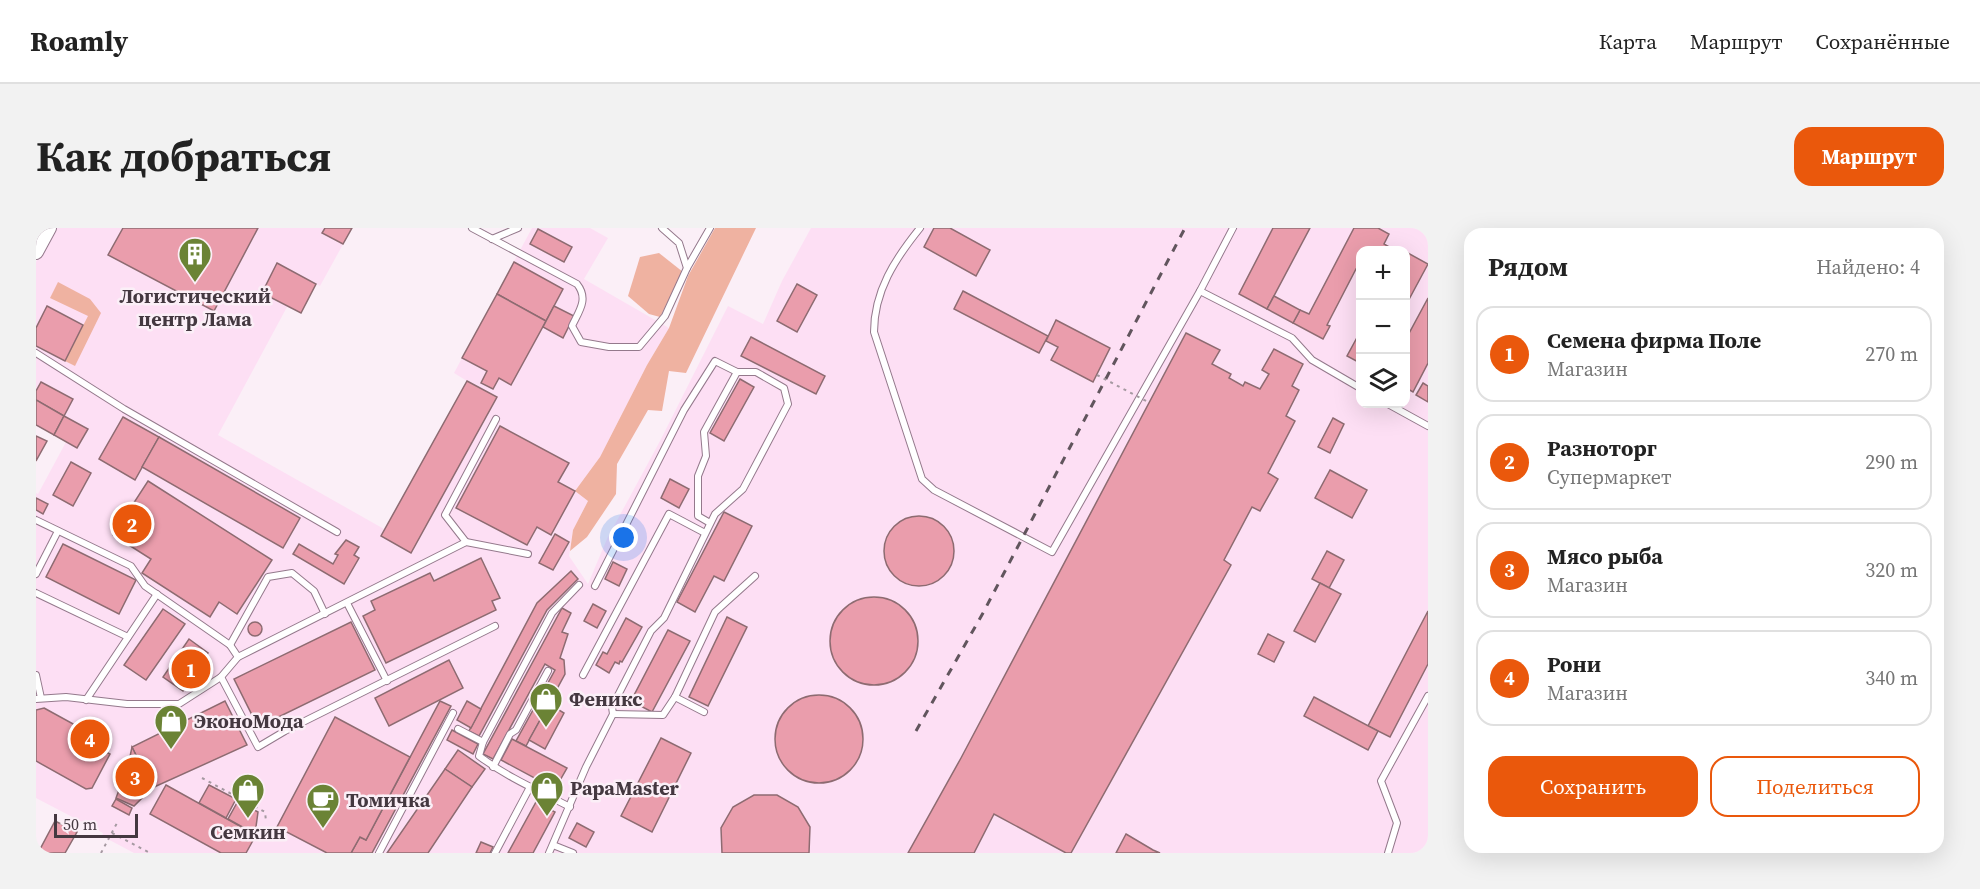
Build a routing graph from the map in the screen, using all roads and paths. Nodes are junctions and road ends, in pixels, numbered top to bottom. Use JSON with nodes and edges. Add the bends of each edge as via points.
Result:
{"nodes":[{"id":1,"x":49,"y":228,"type":"edge"},
{"id":2,"x":472,"y":228,"type":"edge"},
{"id":3,"x":518,"y":228,"type":"edge"},
{"id":4,"x":662,"y":228,"type":"edge"},
{"id":5,"x":710,"y":228,"type":"edge"},
{"id":6,"x":920,"y":228,"type":"edge"},
{"id":7,"x":1233,"y":228,"type":"edge"},
{"id":8,"x":492,"y":238,"type":"junction"},
{"id":9,"x":36,"y":252,"type":"edge"},
{"id":10,"x":687,"y":268,"type":"junction"},
{"id":11,"x":1200,"y":291,"type":"junction"},
{"id":12,"x":36,"y":353,"type":"edge"},
{"id":13,"x":737,"y":372,"type":"junction"},
{"id":14,"x":1097,"y":375,"type":"dead end"},
{"id":15,"x":1356,"y":386,"type":"edge"},
{"id":16,"x":1149,"y":403,"type":"dead end"},
{"id":17,"x":1395,"y":408,"type":"edge"},
{"id":18,"x":496,"y":419,"type":"dead end"},
{"id":19,"x":1428,"y":426,"type":"edge"},
{"id":20,"x":36,"y":520,"type":"edge"},
{"id":21,"x":710,"y":523,"type":"junction"},
{"id":22,"x":58,"y":531,"type":"junction"},
{"id":23,"x":337,"y":532,"type":"dead end"},
{"id":24,"x":705,"y":533,"type":"junction"},
{"id":25,"x":466,"y":542,"type":"junction"},
{"id":26,"x":528,"y":554,"type":"dead end"},
{"id":27,"x":36,"y":574,"type":"edge"},
{"id":28,"x":755,"y":576,"type":"dead end"},
{"id":29,"x":579,"y":585,"type":"dead end"},
{"id":30,"x":595,"y":586,"type":"dead end"},
{"id":31,"x":36,"y":593,"type":"edge"},
{"id":32,"x":157,"y":594,"type":"junction"},
{"id":33,"x":347,"y":603,"type":"junction"},
{"id":34,"x":325,"y":614,"type":"junction"},
{"id":35,"x":495,"y":626,"type":"dead end"},
{"id":36,"x":128,"y":637,"type":"junction"},
{"id":37,"x":230,"y":645,"type":"junction"},
{"id":38,"x":237,"y":657,"type":"junction"},
{"id":39,"x":548,"y":671,"type":"dead end"},
{"id":40,"x":36,"y":675,"type":"edge"},
{"id":41,"x":584,"y":675,"type":"dead end"},
{"id":42,"x":221,"y":677,"type":"junction"},
{"id":43,"x":387,"y":681,"type":"junction"},
{"id":44,"x":1428,"y":696,"type":"edge"},
{"id":45,"x":675,"y":697,"type":"junction"},
{"id":46,"x":38,"y":698,"type":"edge"},
{"id":47,"x":86,"y":700,"type":"junction"},
{"id":48,"x":704,"y":712,"type":"dead end"},
{"id":49,"x":453,"y":713,"type":"dead end"},
{"id":50,"x":613,"y":714,"type":"junction"},
{"id":51,"x":458,"y":729,"type":"dead end"},
{"id":52,"x":483,"y":742,"type":"junction"},
{"id":53,"x":493,"y":767,"type":"junction"},
{"id":54,"x":202,"y":778,"type":"dead end"},
{"id":55,"x":530,"y":787,"type":"junction"},
{"id":56,"x":570,"y":807,"type":"junction"},
{"id":57,"x":266,"y":821,"type":"dead end"},
{"id":58,"x":117,"y":823,"type":"dead end"},
{"id":59,"x":112,"y":832,"type":"junction"},
{"id":60,"x":553,"y":845,"type":"junction"},
{"id":61,"x":101,"y":853,"type":"edge"},
{"id":62,"x":150,"y":853,"type":"edge"},
{"id":63,"x":379,"y":853,"type":"edge"},
{"id":64,"x":495,"y":853,"type":"edge"},
{"id":65,"x":549,"y":853,"type":"edge"},
{"id":66,"x":573,"y":853,"type":"edge"},
{"id":67,"x":1388,"y":853,"type":"edge"}],
"edges":[{"from":1,"to":9,"type":"street"},
{"from":2,"to":8,"type":"lane"},
{"from":3,"to":8,"type":"lane"},
{"from":4,"to":10,"type":"lane","via":[[679,243]]},
{"from":5,"to":10,"type":"lane"},
{"from":6,"to":11,"type":"lane","via":[[879,293],[874,332],[922,479],[934,490],[1052,552]]},
{"from":7,"to":11,"type":"lane"},
{"from":8,"to":10,"type":"lane","via":[[577,284],[584,297],[572,326],[581,342],[609,347],[639,347],[665,316]]},
{"from":11,"to":15,"type":"lane","via":[[1292,338],[1312,360]]},
{"from":12,"to":23,"type":"lane","via":[[124,409]]},
{"from":13,"to":21,"type":"lane","via":[[704,432],[706,456],[698,476],[699,516]]},
{"from":13,"to":21,"type":"lane","via":[[756,372],[784,388],[788,404],[743,489]]},
{"from":13,"to":30,"type":"lane","via":[[715,361],[684,410]]},
{"from":14,"to":16,"type":"path","bridge":true},
{"from":17,"to":19,"type":"lane"},
{"from":18,"to":25,"type":"lane","via":[[445,515]]},
{"from":20,"to":22,"type":"lane"},
{"from":21,"to":24,"type":"lane"},
{"from":22,"to":27,"type":"lane"},
{"from":22,"to":32,"type":"lane","via":[[131,566],[145,586]]},
{"from":24,"to":41,"type":"lane","via":[[669,514]]},
{"from":24,"to":50,"type":"lane","via":[[664,618],[651,631],[612,707]]},
{"from":25,"to":26,"type":"lane"},
{"from":25,"to":33,"type":"lane"},
{"from":28,"to":45,"type":"lane","via":[[715,612]]},
{"from":29,"to":52,"type":"lane","via":[[552,613]]},
{"from":31,"to":36,"type":"lane"},
{"from":32,"to":36,"type":"lane"},
{"from":32,"to":37,"type":"lane"},
{"from":33,"to":34,"type":"lane"},
{"from":33,"to":43,"type":"lane"},
{"from":34,"to":37,"type":"lane","via":[[314,591],[292,573],[268,577]]},
{"from":34,"to":38,"type":"lane"},
{"from":35,"to":43,"type":"lane"},
{"from":36,"to":47,"type":"lane"},
{"from":37,"to":38,"type":"lane"},
{"from":38,"to":42,"type":"lane"},
{"from":39,"to":53,"type":"lane"},
{"from":40,"to":46,"type":"lane"},
{"from":42,"to":43,"type":"lane","via":[[258,747]]},
{"from":42,"to":47,"type":"lane","via":[[178,704]]},
{"from":44,"to":67,"type":"lane","via":[[1381,781],[1397,823]]},
{"from":45,"to":48,"type":"lane"},
{"from":45,"to":50,"type":"lane","via":[[663,715]]},
{"from":46,"to":47,"type":"lane"},
{"from":49,"to":63,"type":"lane"},
{"from":50,"to":56,"type":"lane"},
{"from":51,"to":52,"type":"lane"},
{"from":52,"to":53,"type":"lane","via":[[479,756]]},
{"from":53,"to":55,"type":"lane"},
{"from":54,"to":57,"type":"path","via":[[265,812]]},
{"from":55,"to":56,"type":"lane"},
{"from":55,"to":64,"type":"lane"},
{"from":56,"to":60,"type":"lane"},
{"from":58,"to":59,"type":"path"},
{"from":59,"to":61,"type":"path"},
{"from":59,"to":62,"type":"path"},
{"from":60,"to":65,"type":"lane"},
{"from":60,"to":66,"type":"lane"}]}
